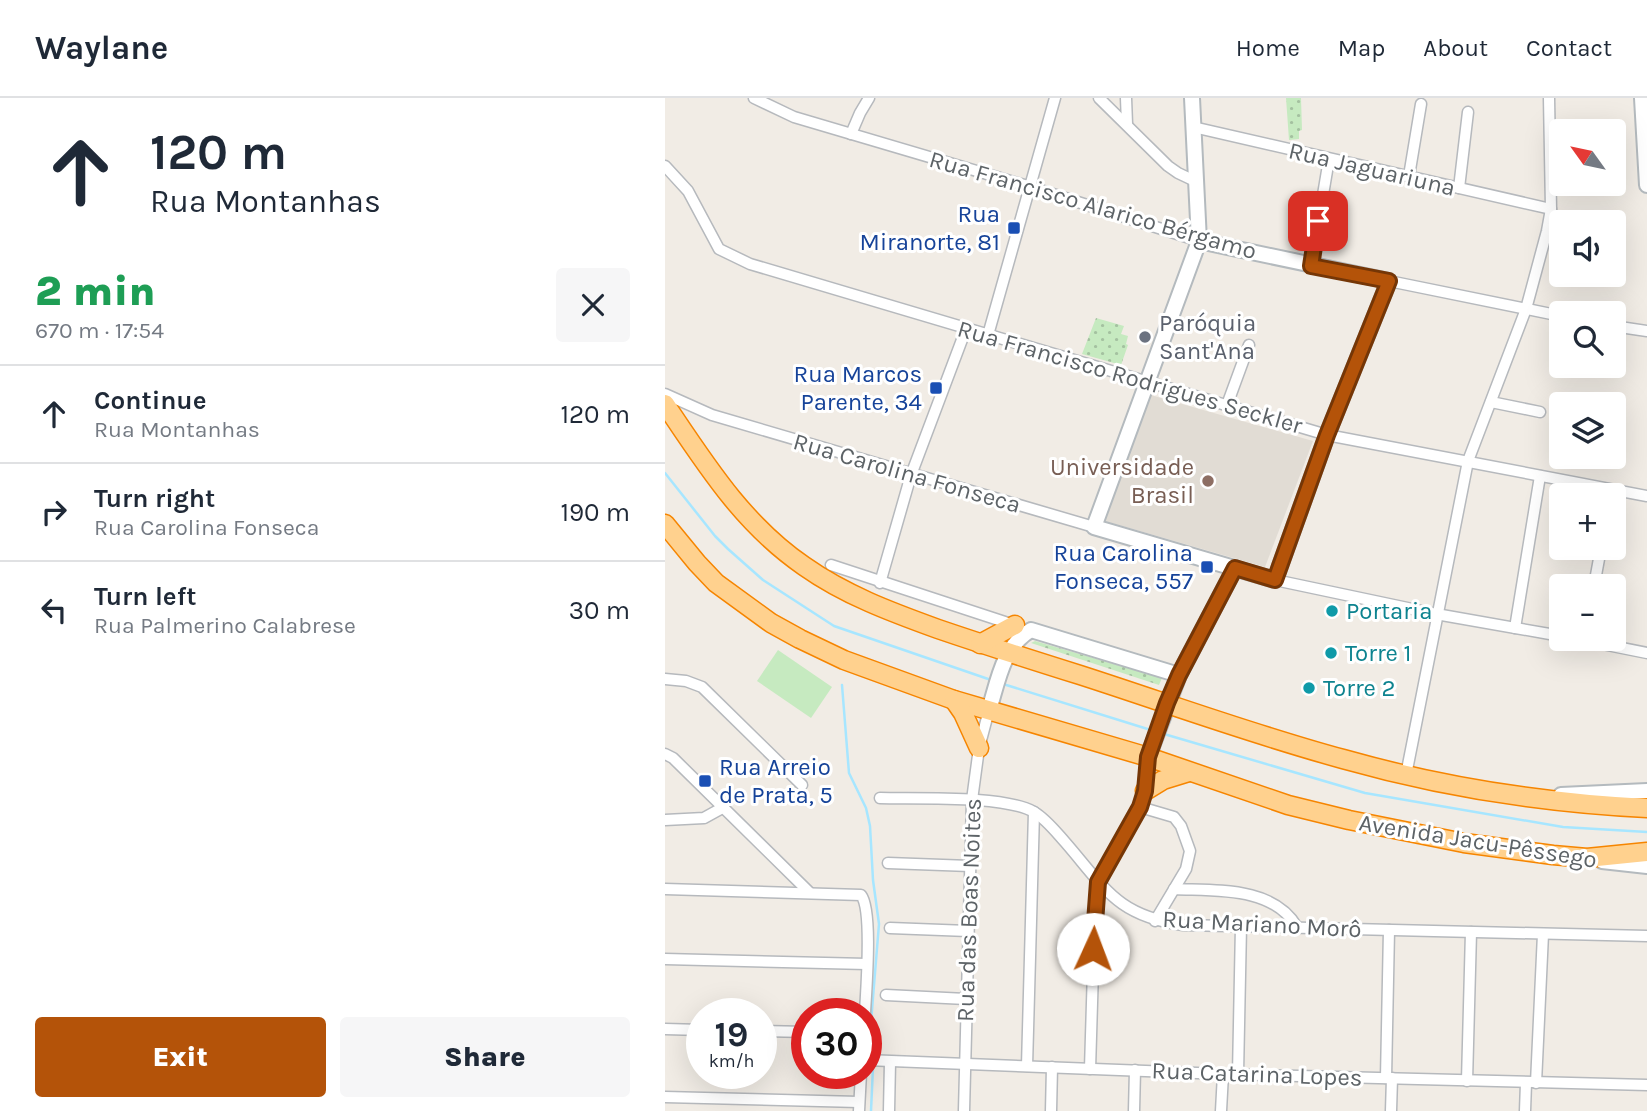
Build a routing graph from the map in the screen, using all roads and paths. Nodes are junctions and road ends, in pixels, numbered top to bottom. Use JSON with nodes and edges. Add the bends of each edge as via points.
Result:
{"nodes":[{"id":1,"x":754,"y":98,"type":"edge"},
{"id":2,"x":869,"y":98,"type":"edge"},
{"id":3,"x":1055,"y":98,"type":"edge"},
{"id":4,"x":1099,"y":98,"type":"edge"},
{"id":5,"x":1126,"y":98,"type":"edge"},
{"id":6,"x":1192,"y":98,"type":"edge"},
{"id":7,"x":1549,"y":98,"type":"edge"},
{"id":8,"x":1642,"y":98,"type":"edge"},
{"id":9,"x":1421,"y":104,"type":"dead end"},
{"id":10,"x":1468,"y":111,"type":"dead end"},
{"id":11,"x":1127,"y":124,"type":"junction"},
{"id":12,"x":1193,"y":127,"type":"junction"},
{"id":13,"x":851,"y":134,"type":"junction"},
{"id":14,"x":1329,"y":159,"type":"junction"},
{"id":15,"x":665,"y":166,"type":"edge"},
{"id":16,"x":1409,"y":176,"type":"junction"},
{"id":17,"x":1196,"y":181,"type":"junction"},
{"id":18,"x":1647,"y":185,"type":"edge"},
{"id":19,"x":1031,"y":187,"type":"junction"},
{"id":20,"x":1459,"y":188,"type":"junction"},
{"id":21,"x":1551,"y":209,"type":"junction"},
{"id":22,"x":1199,"y":241,"type":"junction"},
{"id":23,"x":1311,"y":266,"type":"junction"},
{"id":24,"x":1389,"y":281,"type":"junction"},
{"id":25,"x":1526,"y":309,"type":"junction"},
{"id":26,"x":1549,"y":314,"type":"edge"},
{"id":27,"x":1626,"y":328,"type":"edge"},
{"id":28,"x":966,"y":329,"type":"junction"},
{"id":29,"x":1647,"y":331,"type":"edge"},
{"id":30,"x":988,"y":335,"type":"junction"},
{"id":31,"x":1249,"y":345,"type":"dead end"},
{"id":32,"x":1147,"y":382,"type":"junction"},
{"id":33,"x":665,"y":394,"type":"edge"},
{"id":34,"x":1491,"y":402,"type":"junction"},
{"id":35,"x":665,"y":404,"type":"edge"},
{"id":36,"x":1227,"y":405,"type":"junction"},
{"id":37,"x":1540,"y":412,"type":"dead end"},
{"id":38,"x":1327,"y":435,"type":"junction"},
{"id":39,"x":1468,"y":461,"type":"junction"},
{"id":40,"x":911,"y":475,"type":"junction"},
{"id":41,"x":1540,"y":476,"type":"junction"},
{"id":42,"x":1569,"y":483,"type":"edge"},
{"id":43,"x":1626,"y":494,"type":"edge"},
{"id":44,"x":1647,"y":496,"type":"edge"},
{"id":45,"x":665,"y":524,"type":"edge"},
{"id":46,"x":1094,"y":527,"type":"junction"},
{"id":47,"x":831,"y":565,"type":"dead end"},
{"id":48,"x":1235,"y":568,"type":"junction"},
{"id":49,"x":1275,"y":580,"type":"junction"},
{"id":50,"x":880,"y":583,"type":"junction"},
{"id":51,"x":1436,"y":614,"type":"junction"},
{"id":52,"x":1023,"y":628,"type":"junction"},
{"id":53,"x":1515,"y":628,"type":"junction"},
{"id":54,"x":1549,"y":634,"type":"edge"},
{"id":55,"x":980,"y":644,"type":"junction"},
{"id":56,"x":1626,"y":648,"type":"edge"},
{"id":57,"x":1647,"y":653,"type":"edge"},
{"id":58,"x":1007,"y":657,"type":"junction"},
{"id":59,"x":1179,"y":675,"type":"junction"},
{"id":60,"x":665,"y":679,"type":"edge"},
{"id":61,"x":954,"y":700,"type":"junction"},
{"id":62,"x":991,"y":705,"type":"junction"},
{"id":63,"x":1166,"y":708,"type":"junction"},
{"id":64,"x":979,"y":748,"type":"junction"},
{"id":65,"x":665,"y":754,"type":"edge"},
{"id":66,"x":1149,"y":754,"type":"junction"},
{"id":67,"x":1190,"y":772,"type":"junction"},
{"id":68,"x":1406,"y":775,"type":"junction"},
{"id":69,"x":802,"y":785,"type":"dead end"},
{"id":70,"x":1647,"y":791,"type":"edge"},
{"id":71,"x":1517,"y":796,"type":"junction"},
{"id":72,"x":880,"y":798,"type":"dead end"},
{"id":73,"x":1142,"y":799,"type":"junction"},
{"id":74,"x":972,"y":800,"type":"junction"},
{"id":75,"x":724,"y":807,"type":"junction"},
{"id":76,"x":1647,"y":808,"type":"edge"},
{"id":77,"x":1034,"y":812,"type":"junction"},
{"id":78,"x":665,"y":820,"type":"edge"},
{"id":79,"x":1647,"y":852,"type":"edge"},
{"id":80,"x":1587,"y":858,"type":"junction"},
{"id":81,"x":888,"y":863,"type":"dead end"},
{"id":82,"x":970,"y":866,"type":"junction"},
{"id":83,"x":1647,"y":866,"type":"edge"},
{"id":84,"x":1098,"y":882,"type":"junction"},
{"id":85,"x":665,"y":889,"type":"edge"},
{"id":86,"x":1174,"y":889,"type":"junction"},
{"id":87,"x":809,"y":892,"type":"junction"},
{"id":88,"x":1155,"y":921,"type":"junction"},
{"id":89,"x":1241,"y":926,"type":"junction"},
{"id":90,"x":1297,"y":927,"type":"junction"},
{"id":91,"x":890,"y":928,"type":"dead end"},
{"id":92,"x":1389,"y":930,"type":"junction"},
{"id":93,"x":968,"y":931,"type":"junction"},
{"id":94,"x":1471,"y":932,"type":"junction"},
{"id":95,"x":1543,"y":934,"type":"junction"},
{"id":96,"x":1647,"y":936,"type":"edge"},
{"id":97,"x":665,"y":959,"type":"edge"},
{"id":98,"x":867,"y":964,"type":"junction"},
{"id":99,"x":886,"y":995,"type":"dead end"},
{"id":100,"x":866,"y":998,"type":"edge"},
{"id":101,"x":966,"y":999,"type":"junction"},
{"id":102,"x":665,"y":1029,"type":"edge"},
{"id":103,"x":686,"y":1030,"type":"edge"},
{"id":104,"x":882,"y":1061,"type":"edge"},
{"id":105,"x":890,"y":1062,"type":"junction"},
{"id":106,"x":965,"y":1065,"type":"junction"},
{"id":107,"x":1027,"y":1066,"type":"junction"},
{"id":108,"x":1052,"y":1067,"type":"junction"},
{"id":109,"x":1090,"y":1069,"type":"junction"},
{"id":110,"x":1135,"y":1070,"type":"junction"},
{"id":111,"x":1223,"y":1074,"type":"junction"},
{"id":112,"x":1238,"y":1074,"type":"junction"},
{"id":113,"x":1389,"y":1078,"type":"junction"},
{"id":114,"x":1467,"y":1081,"type":"junction"},
{"id":115,"x":1531,"y":1083,"type":"junction"},
{"id":116,"x":1647,"y":1085,"type":"edge"},
{"id":117,"x":860,"y":1089,"type":"edge"},
{"id":118,"x":665,"y":1097,"type":"edge"},
{"id":119,"x":859,"y":1107,"type":"edge"},
{"id":120,"x":889,"y":1111,"type":"edge"},
{"id":121,"x":964,"y":1111,"type":"edge"},
{"id":122,"x":1051,"y":1111,"type":"edge"},
{"id":123,"x":1134,"y":1111,"type":"edge"},
{"id":124,"x":1221,"y":1111,"type":"edge"},
{"id":125,"x":1391,"y":1111,"type":"edge"},
{"id":126,"x":1525,"y":1111,"type":"edge"}],
"edges":[{"from":1,"to":13,"type":"street","name":"Rua Francisco Alarico Bérgamo","via":[[794,117]]},
{"from":2,"to":13,"type":"street"},
{"from":3,"to":19,"type":"street"},
{"from":4,"to":11,"type":"street"},
{"from":5,"to":11,"type":"street"},
{"from":6,"to":12,"type":"street"},
{"from":7,"to":21,"type":"street"},
{"from":8,"to":18,"type":"street"},
{"from":9,"to":16,"type":"street"},
{"from":10,"to":20,"type":"street"},
{"from":11,"to":17,"type":"street","via":[[1168,166]]},
{"from":12,"to":14,"type":"street","name":"Rua Jaguariuna"},
{"from":12,"to":17,"type":"street"},
{"from":13,"to":19,"type":"street","name":"Rua Francisco Alarico Bérgamo"},
{"from":14,"to":16,"type":"street","name":"Rua Jaguariuna"},
{"from":14,"to":23,"type":"street"},
{"from":15,"to":28,"type":"street","name":"Rua Francisco Rodrigues Seckler","via":[[688,191],[719,249],[750,264]]},
{"from":16,"to":20,"type":"street","name":"Rua Jaguariuna"},
{"from":17,"to":22,"type":"street"},
{"from":19,"to":22,"type":"street","name":"Rua Francisco Alarico Bérgamo"},
{"from":19,"to":30,"type":"street"},
{"from":20,"to":21,"type":"street","name":"Rua Jaguariuna"},
{"from":21,"to":25,"type":"street"},
{"from":22,"to":23,"type":"street","name":"Rua Francisco Alarico Bérgamo"},
{"from":22,"to":32,"type":"street"},
{"from":23,"to":24,"type":"street","name":"Rua Francisco Alarico Bérgamo"},
{"from":24,"to":25,"type":"street","name":"Rua Francisco Alarico Bérgamo"},
{"from":24,"to":38,"type":"street"},
{"from":25,"to":26,"type":"street","name":"Rua Francisco Alarico Bérgamo"},
{"from":25,"to":34,"type":"street"},
{"from":27,"to":29,"type":"street"},
{"from":28,"to":30,"type":"street","name":"Rua Francisco Rodrigues Seckler"},
{"from":28,"to":40,"type":"street"},
{"from":30,"to":32,"type":"street","name":"Rua Francisco Rodrigues Seckler"},
{"from":31,"to":36,"type":"street"},
{"from":32,"to":36,"type":"street","name":"Rua Francisco Rodrigues Seckler"},
{"from":32,"to":46,"type":"street"},
{"from":33,"to":40,"type":"street","name":"Rua Carolina Fonseca","via":[[712,415]]},
{"from":34,"to":37,"type":"street"},
{"from":34,"to":39,"type":"street"},
{"from":35,"to":55,"type":"highway","name":"Avenida Jacu-Pêssego","via":[[740,511],[802,565],[872,605]]},
{"from":36,"to":38,"type":"street","name":"Rua Francisco Rodrigues Seckler"},
{"from":38,"to":39,"type":"street","name":"Rua Francisco Rodrigues Seckler"},
{"from":38,"to":49,"type":"street"},
{"from":39,"to":41,"type":"street","name":"Rua Francisco Rodrigues Seckler"},
{"from":39,"to":51,"type":"street"},
{"from":40,"to":46,"type":"street","name":"Rua Carolina Fonseca"},
{"from":40,"to":50,"type":"street"},
{"from":41,"to":42,"type":"street","name":"Rua Francisco Rodrigues Seckler"},
{"from":41,"to":53,"type":"street"},
{"from":43,"to":44,"type":"street","name":"Rua Francisco Rodrigues Seckler"},
{"from":45,"to":61,"type":"highway","name":"Avenida Jacu-Pêssego","via":[[716,583],[771,623],[844,660]]},
{"from":46,"to":48,"type":"street","name":"Rua Carolina Fonseca"},
{"from":47,"to":50,"type":"street"},
{"from":48,"to":49,"type":"street","name":"Rua Carolina Fonseca"},
{"from":48,"to":59,"type":"street"},
{"from":49,"to":51,"type":"street","name":"Rua Carolina Fonseca"},
{"from":50,"to":52,"type":"street"},
{"from":51,"to":53,"type":"street","name":"Rua Carolina Fonseca"},
{"from":51,"to":68,"type":"street"},
{"from":52,"to":55,"type":"highway"},
{"from":52,"to":58,"type":"street"},
{"from":52,"to":59,"type":"street"},
{"from":53,"to":54,"type":"street","name":"Rua Carolina Fonseca"},
{"from":55,"to":58,"type":"highway","name":"Avenida Jacu-Pêssego"},
{"from":56,"to":57,"type":"street"},
{"from":58,"to":62,"type":"street"},
{"from":58,"to":63,"type":"highway","name":"Avenida Jacu-Pêssego"},
{"from":59,"to":63,"type":"street"},
{"from":60,"to":69,"type":"street","via":[[702,687]]},
{"from":61,"to":62,"type":"highway","name":"Avenida Jacu-Pêssego"},
{"from":61,"to":64,"type":"highway"},
{"from":62,"to":64,"type":"street","name":"Rua das Boas Noites"},
{"from":62,"to":66,"type":"highway","name":"Avenida Jacu-Pêssego"},
{"from":63,"to":66,"type":"street"},
{"from":63,"to":68,"type":"highway","name":"Avenida Jacu-Pêssego"},
{"from":64,"to":74,"type":"street","name":"Rua das Boas Noites"},
{"from":65,"to":75,"type":"street"},
{"from":66,"to":67,"type":"highway","name":"Avenida Jacu-Pêssego"},
{"from":66,"to":73,"type":"street"},
{"from":67,"to":73,"type":"highway","via":[[1163,780]]},
{"from":67,"to":80,"type":"highway","name":"Avenida Jacu-Pêssego","via":[[1289,805],[1403,832]]},
{"from":68,"to":71,"type":"highway","name":"Avenida Jacu-Pêssego"},
{"from":70,"to":71,"type":"street"},
{"from":71,"to":76,"type":"highway","name":"Avenida Jacu-Pêssego"},
{"from":72,"to":74,"type":"street"},
{"from":73,"to":84,"type":"street"},
{"from":73,"to":86,"type":"street","via":[[1174,817],[1186,838],[1190,861]]},
{"from":74,"to":77,"type":"street"},
{"from":74,"to":82,"type":"street","name":"Rua das Boas Noites"},
{"from":75,"to":78,"type":"street","via":[[704,818]]},
{"from":75,"to":87,"type":"street"},
{"from":77,"to":84,"type":"street","name":"Rua Mariano Morô"},
{"from":77,"to":107,"type":"street"},
{"from":79,"to":80,"type":"highway"},
{"from":80,"to":83,"type":"street","name":"Avenida Jacu-Pêssego"},
{"from":81,"to":82,"type":"street"},
{"from":82,"to":93,"type":"street","name":"Rua das Boas Noites"},
{"from":84,"to":88,"type":"street","name":"Rua Mariano Morô","via":[[1125,907]]},
{"from":84,"to":109,"type":"street"},
{"from":85,"to":87,"type":"street"},
{"from":86,"to":88,"type":"street"},
{"from":86,"to":90,"type":"street","via":[[1262,898],[1279,907]]},
{"from":87,"to":98,"type":"street","via":[[865,898]]},
{"from":88,"to":89,"type":"street","name":"Rua Mariano Morô"},
{"from":89,"to":90,"type":"street","name":"Rua Mariano Morô"},
{"from":89,"to":112,"type":"street"},
{"from":90,"to":92,"type":"street","name":"Rua Mariano Morô"},
{"from":91,"to":93,"type":"street"},
{"from":92,"to":94,"type":"street","name":"Rua Mariano Morô"},
{"from":92,"to":113,"type":"street"},
{"from":93,"to":101,"type":"street","name":"Rua das Boas Noites"},
{"from":94,"to":95,"type":"street","name":"Rua Mariano Morô"},
{"from":94,"to":114,"type":"street"},
{"from":95,"to":96,"type":"street","name":"Rua Mariano Morô"},
{"from":95,"to":115,"type":"street"},
{"from":97,"to":98,"type":"street"},
{"from":98,"to":100,"type":"street"},
{"from":99,"to":101,"type":"street"},
{"from":101,"to":106,"type":"street","name":"Rua das Boas Noites"},
{"from":102,"to":103,"type":"street"},
{"from":104,"to":105,"type":"street","name":"Rua Catarina Lopes"},
{"from":105,"to":106,"type":"street","name":"Rua Catarina Lopes"},
{"from":105,"to":120,"type":"street"},
{"from":106,"to":107,"type":"street","name":"Rua Catarina Lopes"},
{"from":106,"to":121,"type":"street","name":"Rua das Boas Noites"},
{"from":107,"to":108,"type":"street","name":"Rua Catarina Lopes"},
{"from":108,"to":109,"type":"street","name":"Rua Catarina Lopes"},
{"from":108,"to":122,"type":"street"},
{"from":109,"to":110,"type":"street","name":"Rua Catarina Lopes"},
{"from":110,"to":111,"type":"street","name":"Rua Catarina Lopes"},
{"from":110,"to":123,"type":"street"},
{"from":111,"to":112,"type":"street","name":"Rua Catarina Lopes"},
{"from":111,"to":124,"type":"street"},
{"from":112,"to":113,"type":"street","name":"Rua Catarina Lopes"},
{"from":113,"to":114,"type":"street","name":"Rua Catarina Lopes"},
{"from":113,"to":125,"type":"street"},
{"from":114,"to":115,"type":"street","name":"Rua Catarina Lopes"},
{"from":115,"to":116,"type":"street","name":"Rua Catarina Lopes"},
{"from":115,"to":126,"type":"street"},
{"from":117,"to":119,"type":"street"},
{"from":118,"to":119,"type":"street"}]}
